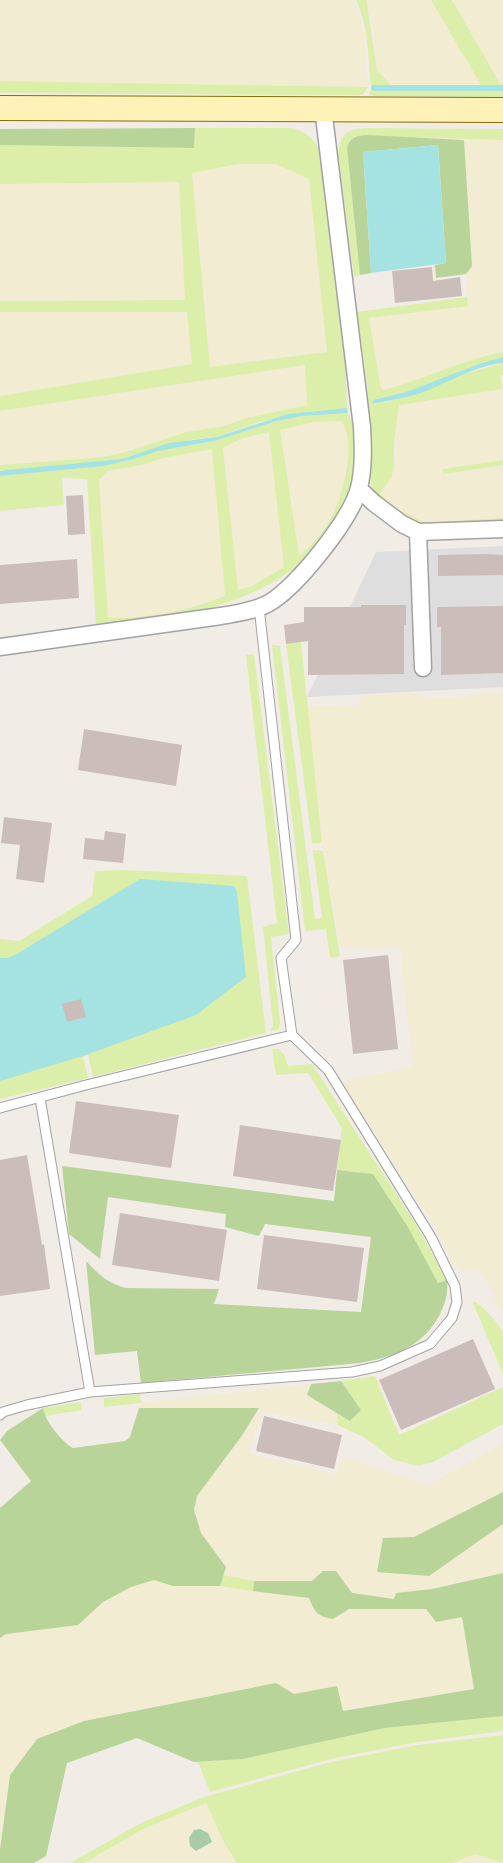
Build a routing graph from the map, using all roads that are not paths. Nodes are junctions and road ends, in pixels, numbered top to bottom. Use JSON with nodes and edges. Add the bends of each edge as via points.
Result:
{"nodes":[{"id":1,"x":0,"y":108,"type":"edge"},
{"id":2,"x":323,"y":108,"type":"junction"},
{"id":3,"x":503,"y":110,"type":"edge"},
{"id":4,"x":359,"y":489,"type":"junction"},
{"id":5,"x":503,"y":529,"type":"edge"},
{"id":6,"x":418,"y":532,"type":"junction"},
{"id":7,"x":259,"y":607,"type":"junction"},
{"id":8,"x":2,"y":646,"type":"edge"},
{"id":9,"x":423,"y":668,"type":"dead end"},
{"id":10,"x":292,"y":1035,"type":"junction"},
{"id":11,"x":40,"y":1098,"type":"junction"},
{"id":12,"x":0,"y":1108,"type":"edge"},
{"id":13,"x":90,"y":1392,"type":"junction"},
{"id":14,"x":0,"y":1415,"type":"edge"}],
"edges":[{"from":1,"to":2,"type":"main road"},
{"from":2,"to":3,"type":"main road"},
{"from":2,"to":4,"type":"street","via":[[362,427],[364,456]]},
{"from":4,"to":6,"type":"street","via":[[402,524]]},
{"from":4,"to":7,"type":"street","via":[[345,518],[317,555],[278,597]]},
{"from":5,"to":6,"type":"street"},
{"from":6,"to":9,"type":"street"},
{"from":7,"to":8,"type":"street","via":[[221,616]]},
{"from":7,"to":10,"type":"lane","via":[[296,940],[281,958]]},
{"from":10,"to":11,"type":"lane"},
{"from":10,"to":13,"type":"lane","via":[[328,1070],[431,1238],[455,1286],[457,1302],[452,1318],[430,1344],[380,1366],[352,1372]]},
{"from":11,"to":12,"type":"lane"},
{"from":11,"to":13,"type":"lane"},
{"from":13,"to":14,"type":"lane","via":[[26,1405]]}]}
